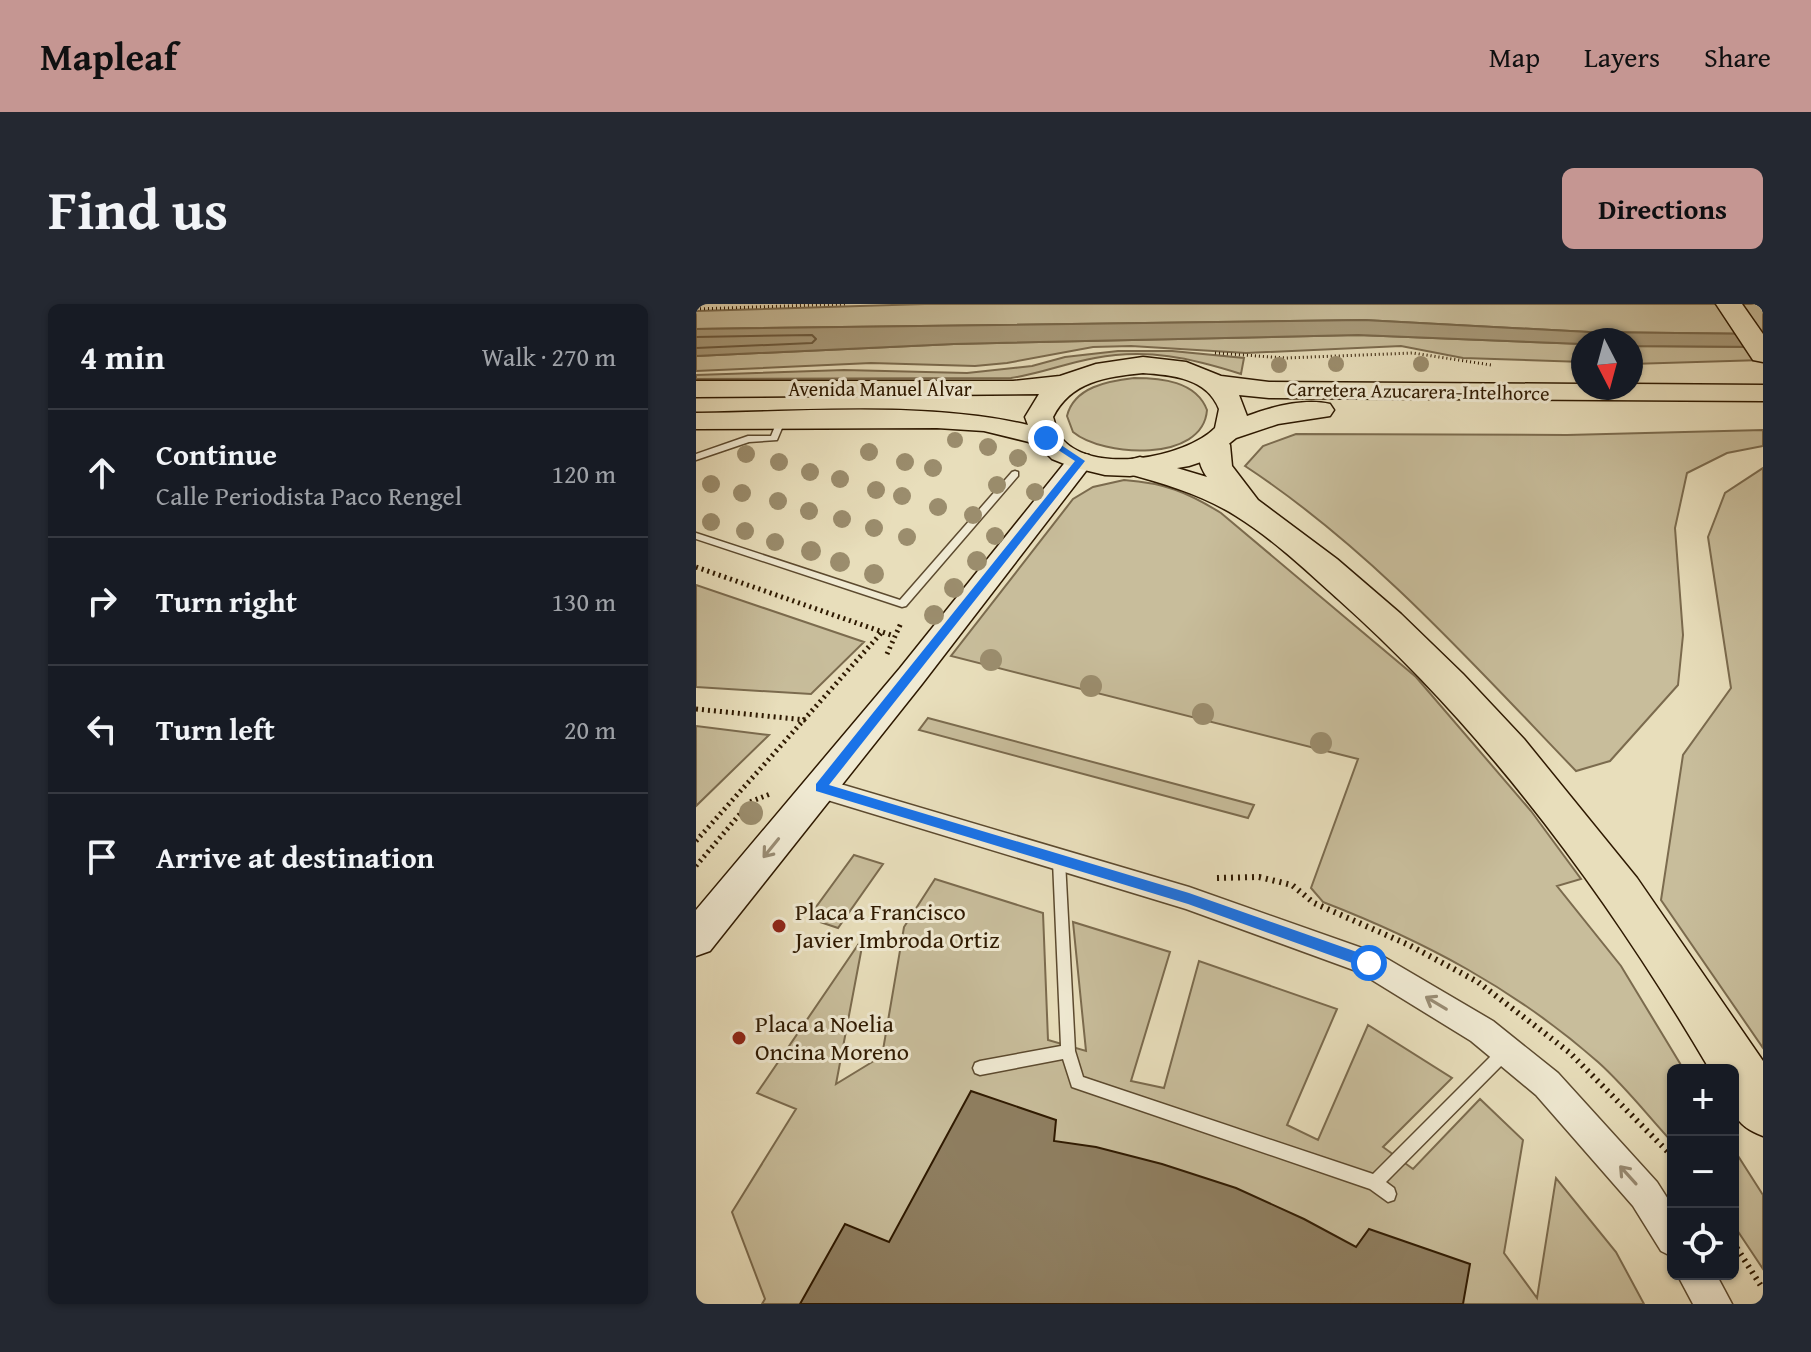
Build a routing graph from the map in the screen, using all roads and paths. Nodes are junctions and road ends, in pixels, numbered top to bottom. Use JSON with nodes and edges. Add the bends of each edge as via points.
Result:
{"nodes":[{"id":1,"x":845,"y":304,"type":"edge"},
{"id":2,"x":1729,"y":304,"type":"edge"},
{"id":3,"x":696,"y":309,"type":"edge"},
{"id":4,"x":1763,"y":354,"type":"edge"},
{"id":5,"x":1064,"y":384,"type":"junction"},
{"id":6,"x":1217,"y":384,"type":"junction"},
{"id":7,"x":696,"y":389,"type":"edge"},
{"id":8,"x":1763,"y":393,"type":"edge"},
{"id":9,"x":696,"y":405,"type":"edge"},
{"id":10,"x":1763,"y":412,"type":"edge"},
{"id":11,"x":696,"y":421,"type":"edge"},
{"id":12,"x":781,"y":421,"type":"junction"},
{"id":13,"x":1043,"y":428,"type":"junction"},
{"id":14,"x":1221,"y":438,"type":"junction"},
{"id":15,"x":696,"y":457,"type":"edge"},
{"id":16,"x":1080,"y":461,"type":"junction"},
{"id":17,"x":1140,"y":467,"type":"junction"},
{"id":18,"x":1015,"y":474,"type":"dead end"},
{"id":19,"x":1247,"y":508,"type":"junction"},
{"id":20,"x":696,"y":536,"type":"edge"},
{"id":21,"x":696,"y":567,"type":"edge"},
{"id":22,"x":882,"y":632,"type":"junction"},
{"id":23,"x":894,"y":636,"type":"dead end"},
{"id":24,"x":696,"y":709,"type":"edge"},
{"id":25,"x":806,"y":720,"type":"junction"},
{"id":26,"x":820,"y":788,"type":"junction"},
{"id":27,"x":770,"y":794,"type":"dead end"},
{"id":28,"x":696,"y":841,"type":"edge"},
{"id":29,"x":1059,"y":861,"type":"junction"},
{"id":30,"x":696,"y":866,"type":"edge"},
{"id":31,"x":696,"y":939,"type":"edge"},
{"id":32,"x":1507,"y":1050,"type":"junction"},
{"id":33,"x":1068,"y":1051,"type":"junction"},
{"id":34,"x":980,"y":1068,"type":"dead end"},
{"id":35,"x":1763,"y":1110,"type":"edge"},
{"id":36,"x":1375,"y":1183,"type":"junction"},
{"id":37,"x":1388,"y":1194,"type":"dead end"},
{"id":38,"x":1667,"y":1229,"type":"edge"},
{"id":39,"x":1739,"y":1251,"type":"edge"},
{"id":40,"x":1699,"y":1280,"type":"edge"},
{"id":41,"x":1763,"y":1289,"type":"edge"},
{"id":42,"x":1714,"y":1304,"type":"edge"}],
"edges":[{"from":1,"to":3,"type":"path"},
{"from":2,"to":4,"type":"highway"},
{"from":5,"to":6,"type":"main road","name":"Avenida Manuel Alvar","via":[[1100,370],[1143,365],[1184,370]]},
{"from":5,"to":7,"type":"main road","name":"Avenida Manuel Alvar","via":[[1013,389]]},
{"from":5,"to":13,"type":"main road","via":[[1046,399]]},
{"from":6,"to":8,"type":"main road","name":"Carretera Azucarera-Intelhorce","via":[[1269,390]]},
{"from":6,"to":14,"type":"main road","via":[[1230,399],[1234,415]]},
{"from":9,"to":13,"type":"main road","name":"Avenida Manuel Alvar","via":[[983,405]]},
{"from":10,"to":14,"type":"main road","name":"Carretera Azucarera-Intelhorce","via":[[1309,410],[1273,416]]},
{"from":11,"to":12,"type":"main road","name":"Avenida Manuel Alvar"},
{"from":12,"to":13,"type":"main road","name":"Avenida Manuel Alvar"},
{"from":12,"to":15,"type":"lane","via":[[774,438],[748,439]]},
{"from":13,"to":16,"type":"main road"},
{"from":14,"to":17,"type":"main road","name":"Carretera Azucarera-Intelhorce","via":[[1182,460]]},
{"from":14,"to":19,"type":"highway","via":[[1216,467]]},
{"from":16,"to":17,"type":"main road","name":"Carretera Azucarera-Intelhorce"},
{"from":16,"to":26,"type":"street"},
{"from":17,"to":19,"type":"highway"},
{"from":18,"to":20,"type":"lane","via":[[902,604]]},
{"from":19,"to":35,"type":"highway","via":[[1354,591],[1404,638],[1527,773],[1666,959]]},
{"from":21,"to":22,"type":"path"},
{"from":22,"to":23,"type":"path"},
{"from":22,"to":25,"type":"path"},
{"from":24,"to":25,"type":"path"},
{"from":25,"to":28,"type":"path"},
{"from":26,"to":29,"type":"street"},
{"from":26,"to":31,"type":"street","one_way":true},
{"from":27,"to":30,"type":"path","via":[[750,802]]},
{"from":32,"to":29,"type":"street","one_way":true,"via":[[1369,963],[1261,922]]},
{"from":29,"to":33,"type":"lane"},
{"from":32,"to":36,"type":"lane"},
{"from":38,"to":32,"type":"street","one_way":true,"via":[[1645,1194],[1547,1084]]},
{"from":33,"to":34,"type":"lane"},
{"from":33,"to":36,"type":"lane","via":[[1077,1082]]},
{"from":36,"to":37,"type":"lane"},
{"from":39,"to":41,"type":"path"},
{"from":40,"to":42,"type":"street"}]}
